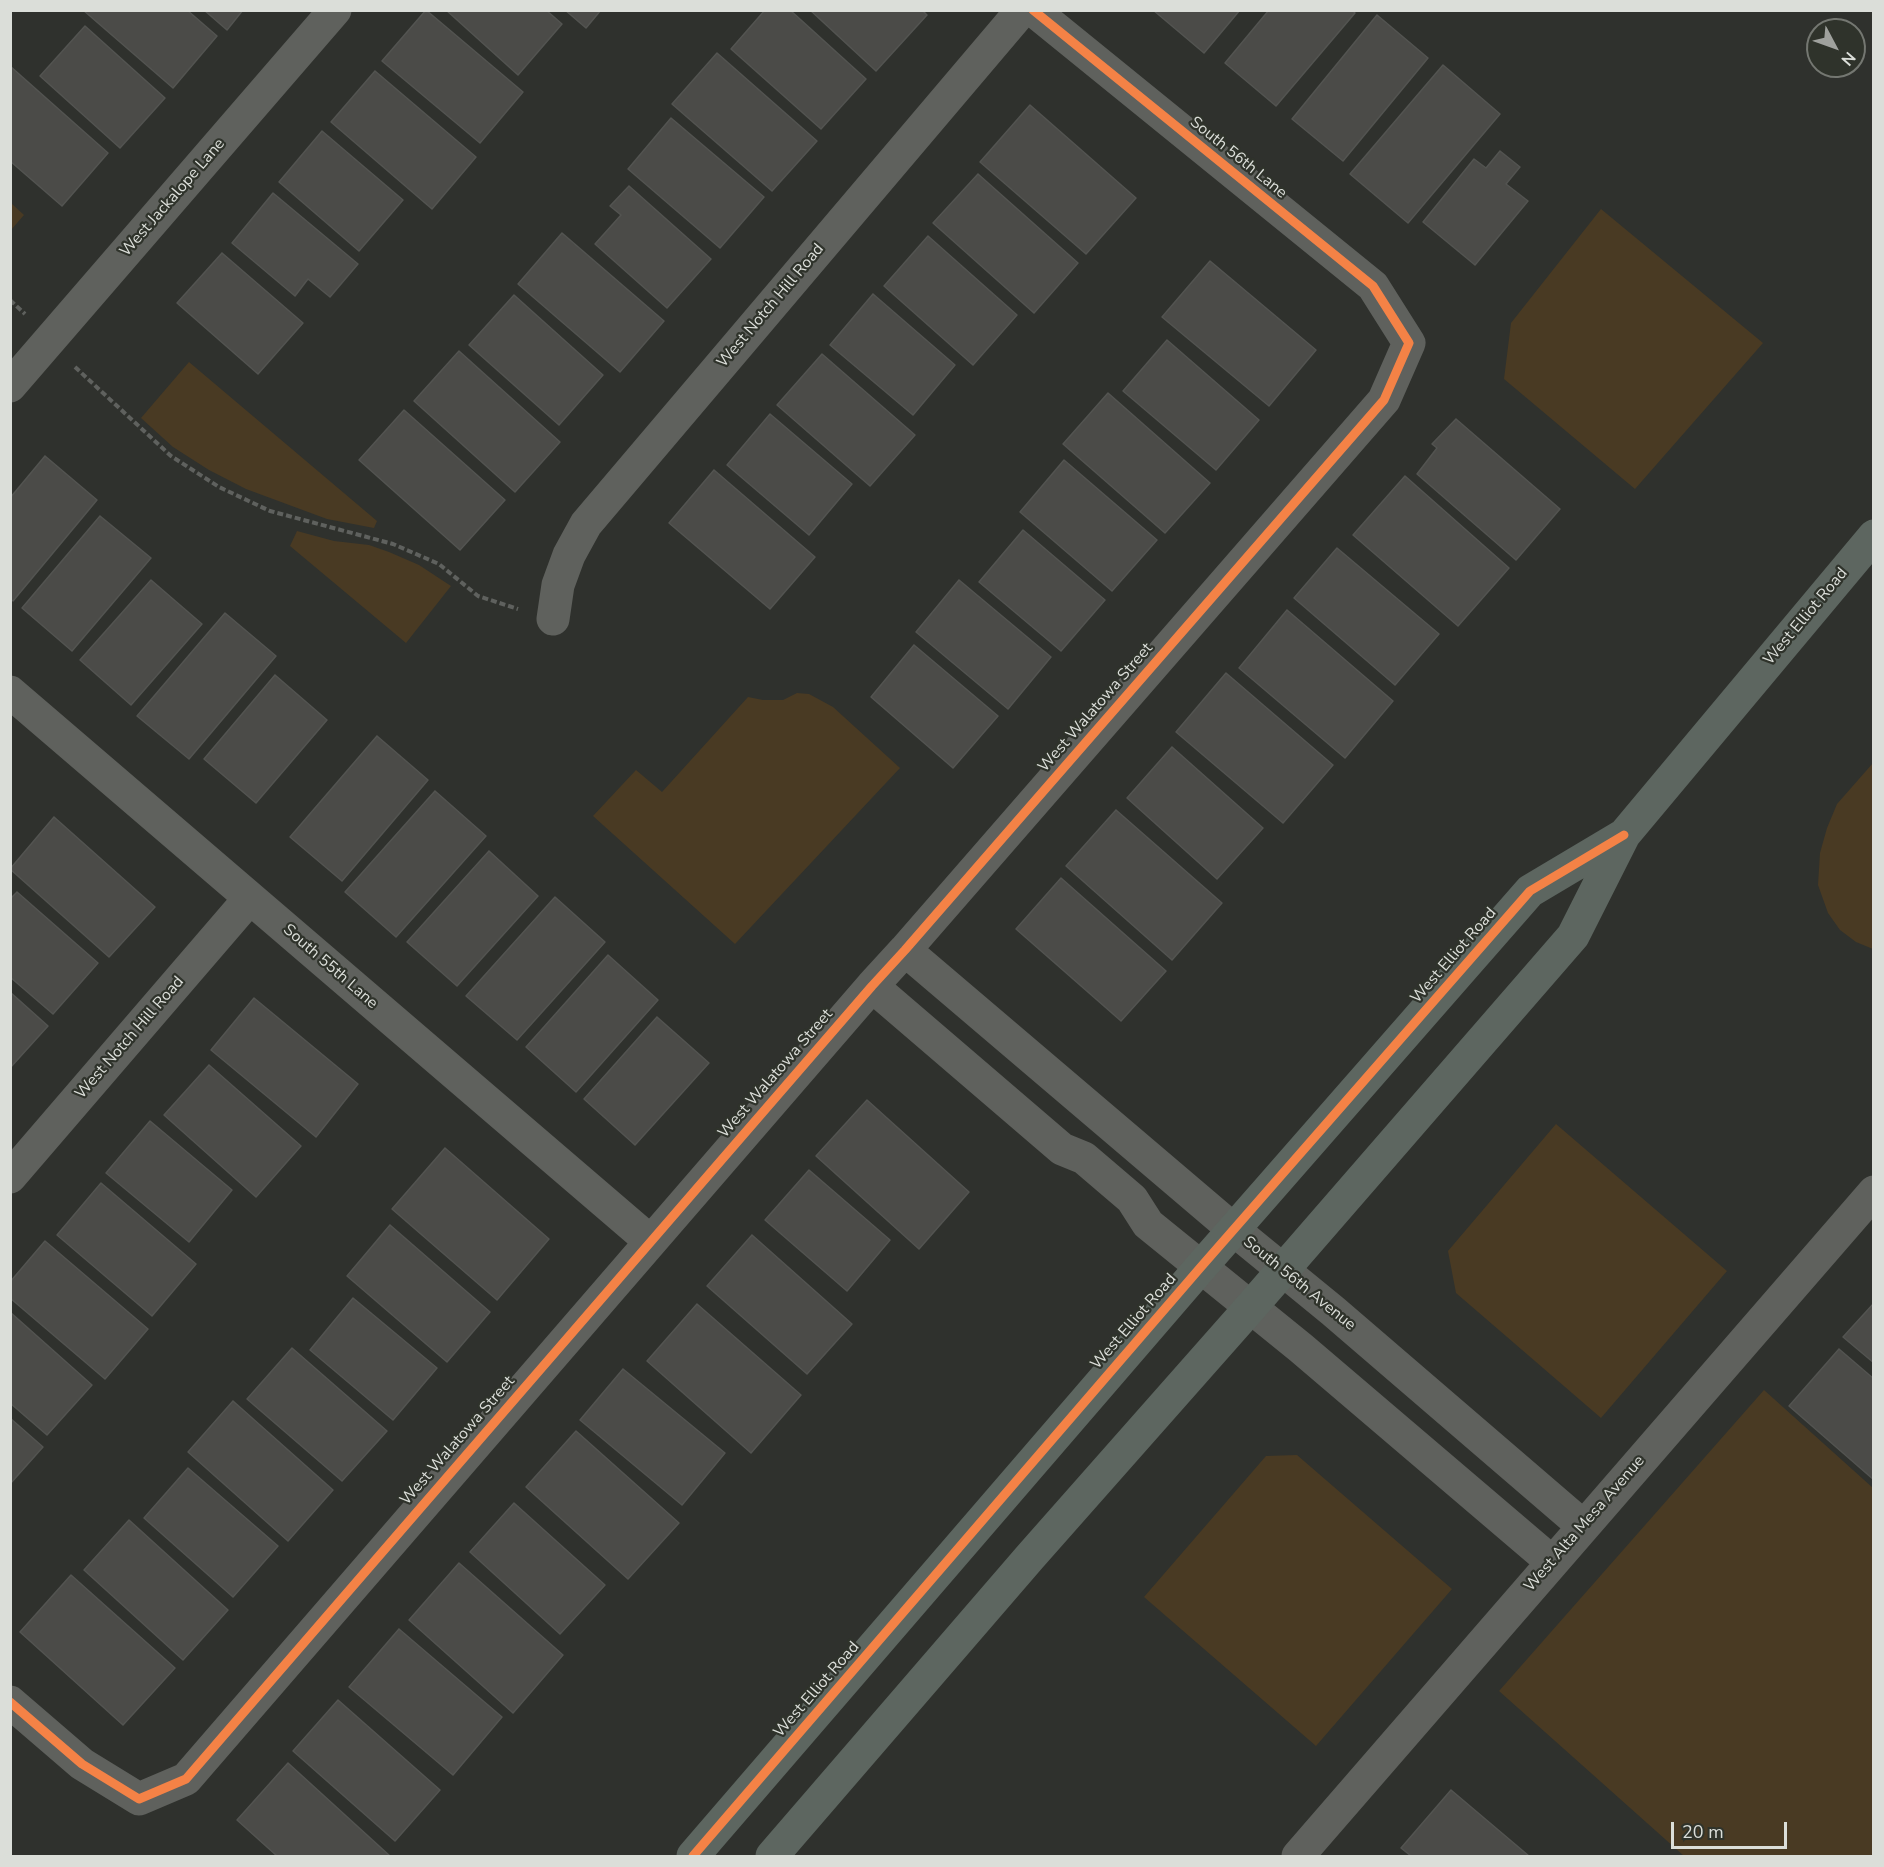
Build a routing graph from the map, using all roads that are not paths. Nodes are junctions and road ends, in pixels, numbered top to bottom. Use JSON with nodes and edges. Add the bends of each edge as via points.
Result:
{"nodes":[{"id":1,"x":335,"y":10,"type":"edge"},
{"id":2,"x":1022,"y":10,"type":"edge"},
{"id":3,"x":1033,"y":10,"type":"edge"},
{"id":4,"x":1409,"y":343,"type":"joint"},
{"id":5,"x":10,"y":386,"type":"edge"},
{"id":6,"x":1874,"y":536,"type":"edge"},
{"id":7,"x":553,"y":620,"type":"road end"},
{"id":8,"x":10,"y":692,"type":"edge"},
{"id":9,"x":1624,"y":836,"type":"junction"},
{"id":10,"x":250,"y":898,"type":"junction"},
{"id":11,"x":905,"y":950,"type":"junction"},
{"id":12,"x":872,"y":986,"type":"junction"},
{"id":13,"x":1095,"y":1112,"type":"junction"},
{"id":14,"x":1062,"y":1149,"type":"junction"},
{"id":15,"x":10,"y":1178,"type":"edge"},
{"id":16,"x":1874,"y":1192,"type":"edge"},
{"id":17,"x":1233,"y":1230,"type":"junction"},
{"id":18,"x":650,"y":1242,"type":"junction"},
{"id":19,"x":1200,"y":1268,"type":"junction"},
{"id":20,"x":1283,"y":1270,"type":"junction"},
{"id":21,"x":1250,"y":1308,"type":"junction"},
{"id":22,"x":1583,"y":1526,"type":"junction"},
{"id":23,"x":1552,"y":1562,"type":"junction"},
{"id":24,"x":10,"y":1702,"type":"edge"},
{"id":25,"x":693,"y":1857,"type":"edge"},
{"id":26,"x":772,"y":1857,"type":"edge"},
{"id":27,"x":1298,"y":1857,"type":"edge"}],
"edges":[{"from":1,"to":5,"type":"street","name":"West Jackalope Lane"},
{"from":2,"to":7,"type":"street","name":"West Notch Hill Road","via":[[586,524],[558,585]]},
{"from":3,"to":4,"type":"street","name":"South 56th Lane","via":[[1373,286]]},
{"from":4,"to":11,"type":"street","name":"West Walatowa Street","via":[[1384,400]]},
{"from":6,"to":9,"type":"main road","name":"West Elliot Road"},
{"from":8,"to":10,"type":"street","name":"South 55th Lane"},
{"from":9,"to":17,"type":"main road","name":"West Elliot Road","via":[[1530,891]]},
{"from":9,"to":20,"type":"main road","name":"West Elliot Road","via":[[1573,936]]},
{"from":10,"to":15,"type":"street","name":"West Notch Hill Road"},
{"from":10,"to":18,"type":"street","name":"South 55th Lane"},
{"from":11,"to":12,"type":"street","name":"West Walatowa Street"},
{"from":11,"to":13,"type":"street","name":"South 56th Avenue"},
{"from":12,"to":14,"type":"street"},
{"from":12,"to":18,"type":"street","name":"West Walatowa Street"},
{"from":13,"to":14,"type":"street"},
{"from":13,"to":17,"type":"street","name":"South 56th Avenue"},
{"from":14,"to":19,"type":"street","via":[[1070,1176],[1117,1215],[1148,1224]]},
{"from":16,"to":22,"type":"street","name":"West Alta Mesa Avenue"},
{"from":17,"to":19,"type":"main road","name":"West Elliot Road"},
{"from":17,"to":20,"type":"street","name":"South 56th Avenue"},
{"from":18,"to":24,"type":"street","name":"West Walatowa Street","via":[[186,1779],[139,1799],[82,1764]]},
{"from":19,"to":21,"type":"street"},
{"from":19,"to":25,"type":"main road","name":"West Elliot Road"},
{"from":20,"to":21,"type":"main road","name":"West Elliot Road"},
{"from":20,"to":22,"type":"street","name":"South 56th Avenue"},
{"from":21,"to":23,"type":"street"},
{"from":21,"to":26,"type":"main road","name":"West Elliot Road"},
{"from":22,"to":23,"type":"street","name":"West Alta Mesa Avenue"},
{"from":23,"to":27,"type":"street","name":"West Alta Mesa Avenue"}]}
